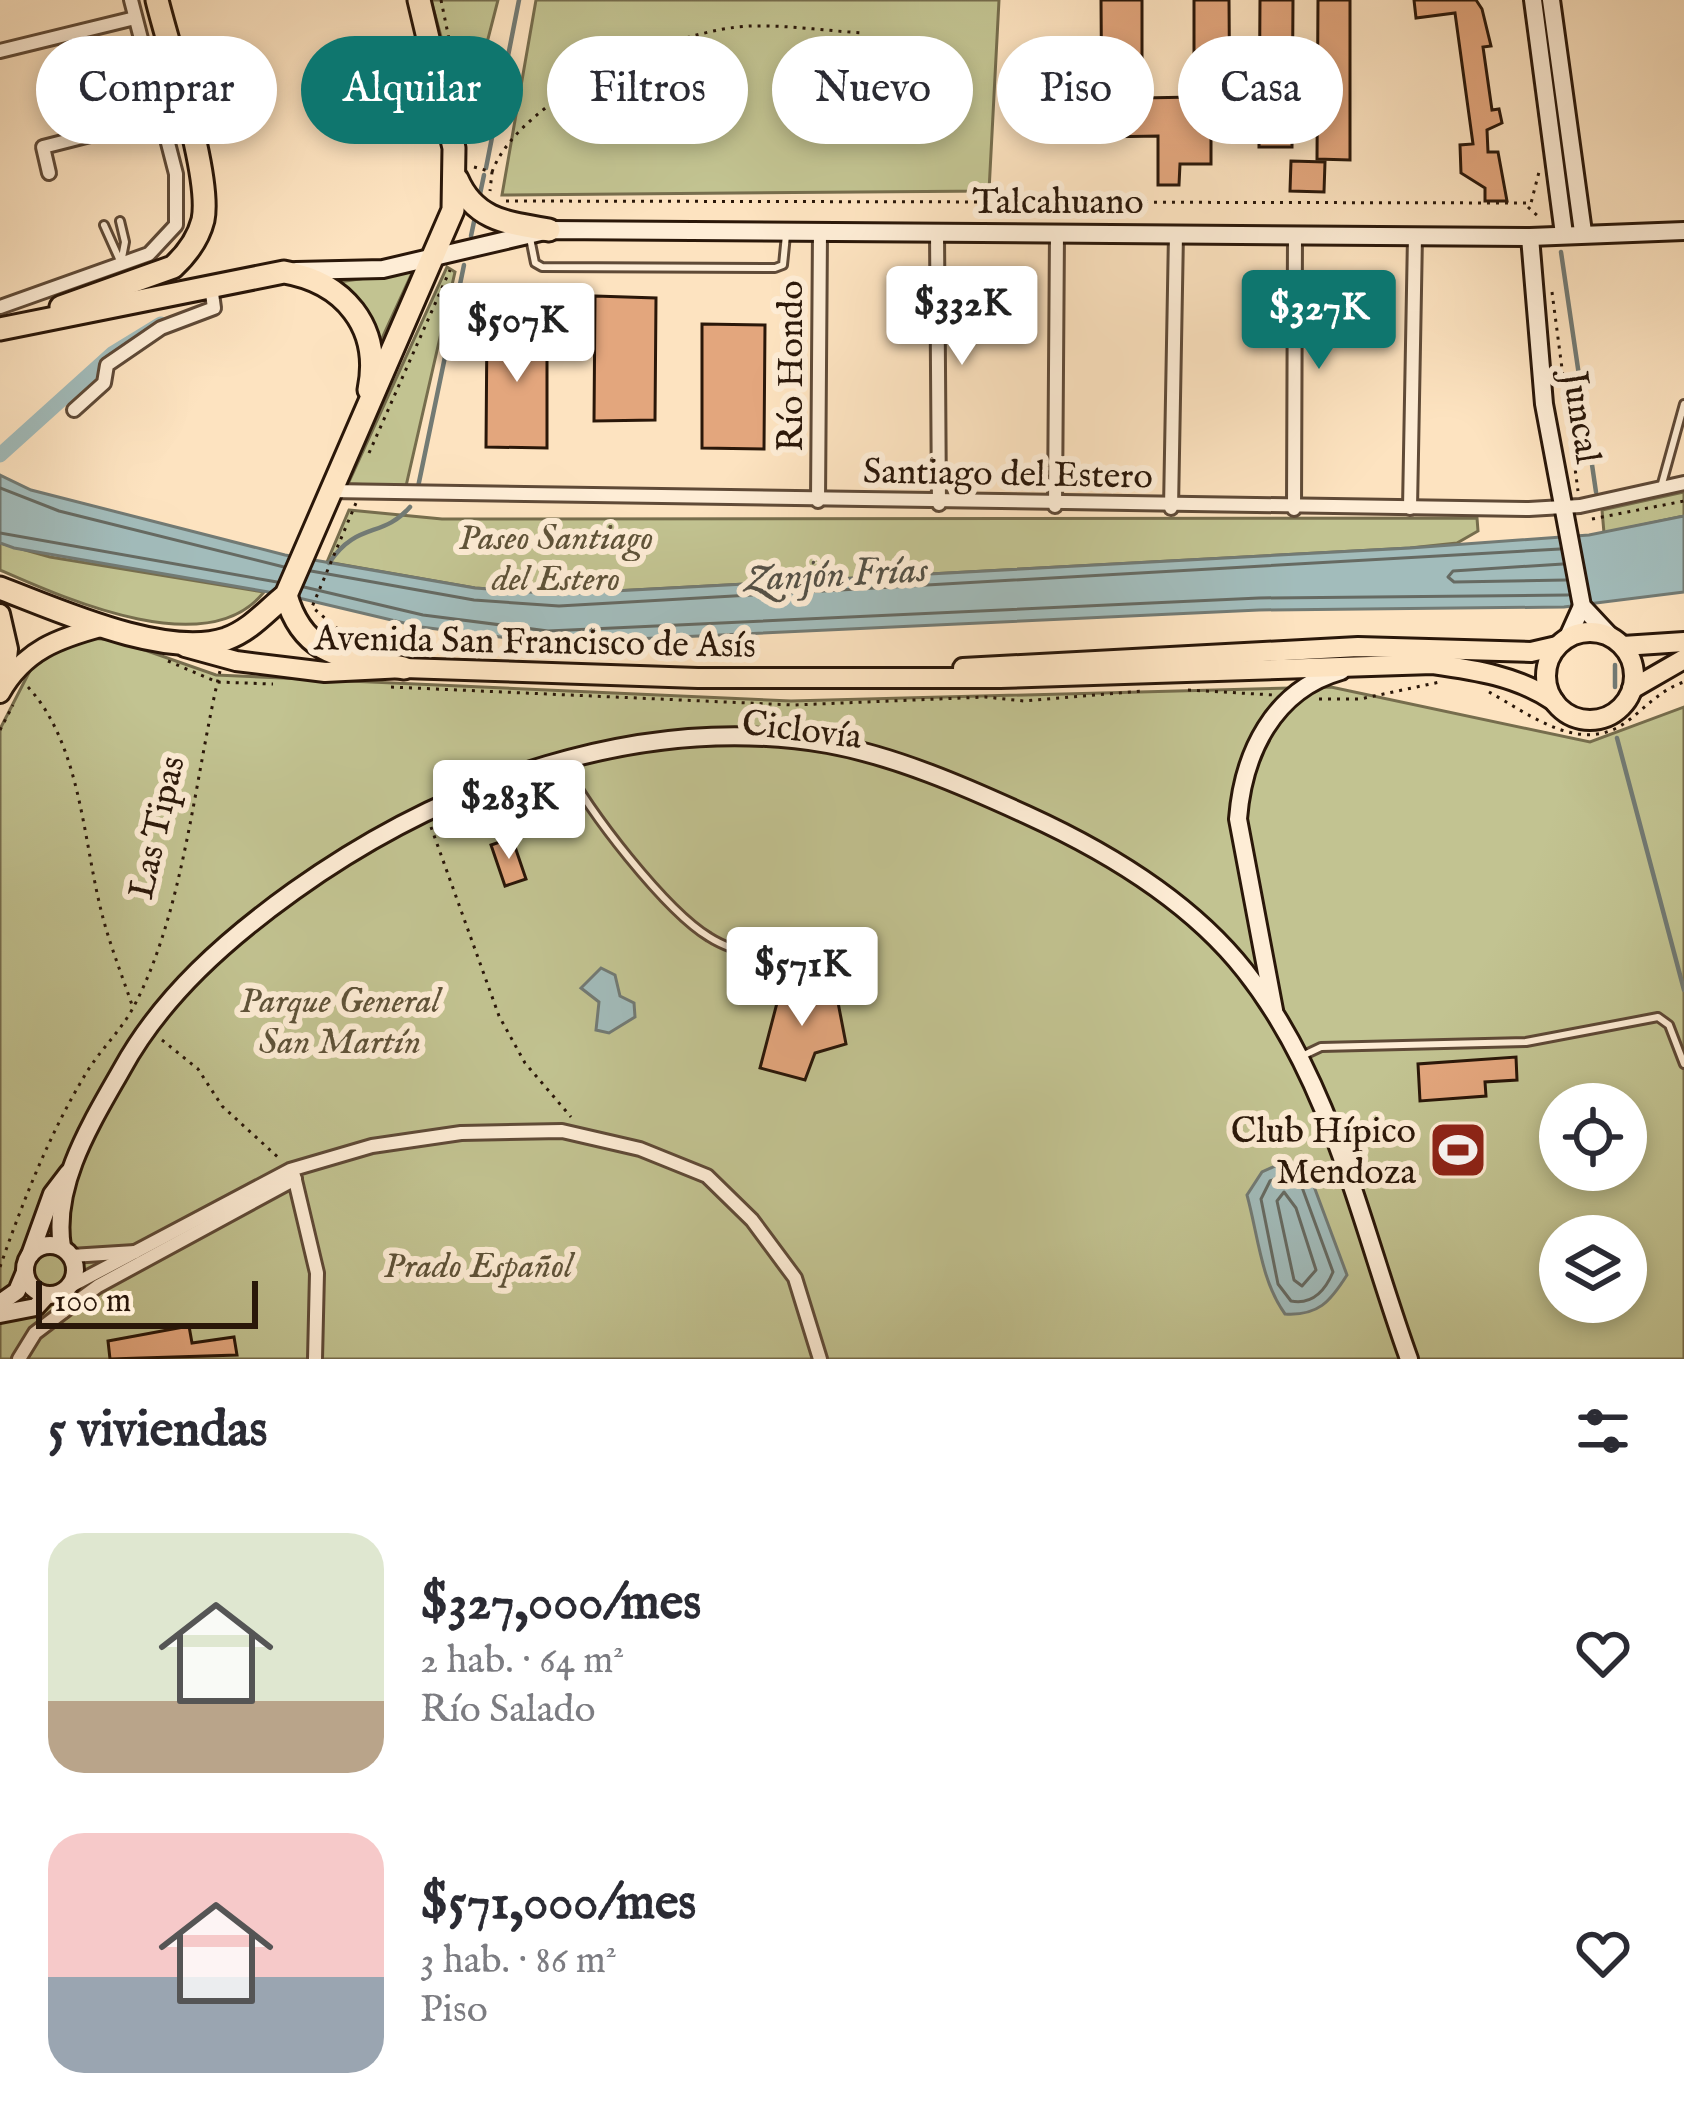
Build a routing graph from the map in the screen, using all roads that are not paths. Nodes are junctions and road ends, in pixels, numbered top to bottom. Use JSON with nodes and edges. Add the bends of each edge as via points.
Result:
{"nodes":[{"id":1,"x":131,"y":0,"type":"edge"},
{"id":2,"x":157,"y":0,"type":"edge"},
{"id":3,"x":418,"y":0,"type":"edge"},
{"id":4,"x":1545,"y":1,"type":"edge"},
{"id":5,"x":135,"y":18,"type":"junction"},
{"id":6,"x":140,"y":36,"type":"edge"},
{"id":7,"x":0,"y":51,"type":"edge"},
{"id":8,"x":58,"y":144,"type":"edge"},
{"id":9,"x":168,"y":144,"type":"edge"},
{"id":10,"x":50,"y":173,"type":"dead end"},
{"id":11,"x":462,"y":188,"type":"junction"},
{"id":12,"x":120,"y":221,"type":"dead end"},
{"id":13,"x":104,"y":225,"type":"dead end"},
{"id":14,"x":1684,"y":231,"type":"edge"},
{"id":15,"x":539,"y":232,"type":"junction"},
{"id":16,"x":786,"y":232,"type":"junction"},
{"id":17,"x":820,"y":232,"type":"junction"},
{"id":18,"x":937,"y":232,"type":"junction"},
{"id":19,"x":1057,"y":233,"type":"junction"},
{"id":20,"x":1573,"y":233,"type":"junction"},
{"id":21,"x":1176,"y":234,"type":"junction"},
{"id":22,"x":1295,"y":235,"type":"junction"},
{"id":23,"x":1415,"y":236,"type":"junction"},
{"id":24,"x":1537,"y":236,"type":"junction"},
{"id":25,"x":445,"y":255,"type":"junction"},
{"id":26,"x":121,"y":263,"type":"junction"},
{"id":27,"x":284,"y":272,"type":"junction"},
{"id":28,"x":211,"y":286,"type":"junction"},
{"id":29,"x":0,"y":307,"type":"edge"},
{"id":30,"x":0,"y":328,"type":"edge"},
{"id":31,"x":1684,"y":404,"type":"edge"},
{"id":32,"x":74,"y":410,"type":"dead end"},
{"id":33,"x":364,"y":414,"type":"junction"},
{"id":34,"x":1684,"y":483,"type":"edge"},
{"id":35,"x":1660,"y":488,"type":"junction"},
{"id":36,"x":329,"y":491,"type":"junction"},
{"id":37,"x":818,"y":501,"type":"junction"},
{"id":38,"x":939,"y":504,"type":"junction"},
{"id":39,"x":1055,"y":506,"type":"junction"},
{"id":40,"x":1572,"y":506,"type":"junction"},
{"id":41,"x":1171,"y":508,"type":"junction"},
{"id":42,"x":1410,"y":508,"type":"junction"},
{"id":43,"x":1294,"y":509,"type":"junction"},
{"id":44,"x":0,"y":588,"type":"edge"},
{"id":45,"x":286,"y":596,"type":"junction"},
{"id":46,"x":1582,"y":606,"type":"junction"},
{"id":47,"x":0,"y":614,"type":"edge"},
{"id":48,"x":104,"y":626,"type":"junction"},
{"id":49,"x":146,"y":635,"type":"junction"},
{"id":50,"x":1563,"y":641,"type":"junction"},
{"id":51,"x":1617,"y":642,"type":"junction"},
{"id":52,"x":1684,"y":642,"type":"edge"},
{"id":53,"x":1684,"y":659,"type":"edge"},
{"id":54,"x":1360,"y":666,"type":"junction"},
{"id":55,"x":404,"y":668,"type":"junction"},
{"id":56,"x":926,"y":674,"type":"junction"},
{"id":57,"x":9,"y":687,"type":"edge"},
{"id":58,"x":1632,"y":688,"type":"junction"},
{"id":59,"x":1554,"y":700,"type":"junction"},
{"id":60,"x":562,"y":760,"type":"junction"},
{"id":61,"x":780,"y":964,"type":"dead end"},
{"id":62,"x":1276,"y":1017,"type":"junction"},
{"id":63,"x":1298,"y":1058,"type":"junction"},
{"id":64,"x":1684,"y":1064,"type":"edge"},
{"id":65,"x":72,"y":1167,"type":"junction"},
{"id":66,"x":293,"y":1175,"type":"junction"},
{"id":67,"x":67,"y":1252,"type":"junction"},
{"id":68,"x":142,"y":1252,"type":"junction"},
{"id":69,"x":27,"y":1263,"type":"junction"},
{"id":70,"x":60,"y":1296,"type":"junction"},
{"id":71,"x":0,"y":1303,"type":"edge"},
{"id":72,"x":0,"y":1315,"type":"edge"},
{"id":73,"x":19,"y":1359,"type":"edge"},
{"id":74,"x":315,"y":1359,"type":"edge"},
{"id":75,"x":820,"y":1359,"type":"edge"},
{"id":76,"x":1409,"y":1359,"type":"edge"}],
"edges":[{"from":1,"to":5,"type":"street"},
{"from":2,"to":30,"type":"highway","via":[[203,190],[196,240],[172,267]]},
{"from":3,"to":11,"type":"highway"},
{"from":4,"to":20,"type":"street"},
{"from":5,"to":6,"type":"street"},
{"from":5,"to":7,"type":"street"},
{"from":8,"to":10,"type":"street","via":[[43,148]]},
{"from":9,"to":26,"type":"street","via":[[178,213],[169,238]]},
{"from":11,"to":15,"type":"highway","via":[[499,222]]},
{"from":11,"to":25,"type":"highway"},
{"from":12,"to":26,"type":"lane"},
{"from":13,"to":26,"type":"lane"},
{"from":14,"to":20,"type":"street","name":"Talcahuano"},
{"from":15,"to":16,"type":"street","name":"Talcahuano"},
{"from":15,"to":16,"type":"lane","via":[[535,263],[542,267],[775,268],[783,265]]},
{"from":15,"to":25,"type":"street","name":"Talcahuano"},
{"from":16,"to":17,"type":"street","name":"Talcahuano"},
{"from":17,"to":18,"type":"street","name":"Talcahuano"},
{"from":17,"to":37,"type":"street","name":"Río Hondo"},
{"from":18,"to":19,"type":"street","name":"Talcahuano"},
{"from":18,"to":38,"type":"street"},
{"from":19,"to":21,"type":"street","name":"Talcahuano"},
{"from":19,"to":39,"type":"street"},
{"from":20,"to":24,"type":"street","name":"Talcahuano"},
{"from":21,"to":22,"type":"street","name":"Talcahuano"},
{"from":21,"to":41,"type":"street"},
{"from":22,"to":23,"type":"street","name":"Talcahuano"},
{"from":22,"to":43,"type":"street"},
{"from":23,"to":24,"type":"street","name":"Talcahuano"},
{"from":23,"to":42,"type":"street"},
{"from":24,"to":40,"type":"street","name":"Juncal","via":[[1544,404]]},
{"from":25,"to":27,"type":"street","via":[[367,271]]},
{"from":25,"to":33,"type":"highway"},
{"from":26,"to":29,"type":"street"},
{"from":27,"to":28,"type":"highway"},
{"from":27,"to":33,"type":"highway","via":[[328,284],[359,315],[372,367]]},
{"from":28,"to":30,"type":"highway"},
{"from":28,"to":32,"type":"street","via":[[214,308],[161,328],[107,365],[104,383]]},
{"from":31,"to":35,"type":"lane"},
{"from":33,"to":36,"type":"highway"},
{"from":34,"to":35,"type":"street","name":"Santiago del Estero"},
{"from":35,"to":40,"type":"street","name":"Santiago del Estero"},
{"from":36,"to":37,"type":"street","name":"Santiago del Estero"},
{"from":36,"to":45,"type":"highway"},
{"from":37,"to":38,"type":"street","name":"Santiago del Estero"},
{"from":38,"to":39,"type":"street","name":"Santiago del Estero"},
{"from":39,"to":41,"type":"street","name":"Santiago del Estero"},
{"from":40,"to":42,"type":"street","name":"Santiago del Estero"},
{"from":40,"to":46,"type":"street","name":"Juncal"},
{"from":41,"to":43,"type":"street","name":"Santiago del Estero"},
{"from":42,"to":43,"type":"street","name":"Santiago del Estero"},
{"from":44,"to":48,"type":"highway"},
{"from":45,"to":49,"type":"highway","via":[[230,638]]},
{"from":45,"to":55,"type":"highway","via":[[294,622],[319,647]]},
{"from":46,"to":50,"type":"street"},
{"from":46,"to":51,"type":"street"},
{"from":47,"to":57,"type":"main road"},
{"from":48,"to":49,"type":"highway"},
{"from":48,"to":57,"type":"main road","via":[[49,643]]},
{"from":49,"to":55,"type":"main road","name":"Avenida San Francisco de Asís","via":[[223,658],[325,672]]},
{"from":50,"to":51,"type":"main road","via":[[1597,632]]},
{"from":50,"to":56,"type":"main road","name":"Avenida San Francisco de Asís","via":[[1531,652],[1411,646],[1024,662]]},
{"from":50,"to":59,"type":"main road","via":[[1546,670]]},
{"from":51,"to":52,"type":"main road"},
{"from":51,"to":58,"type":"main road","via":[[1631,659]]},
{"from":53,"to":58,"type":"main road"},
{"from":54,"to":56,"type":"main road","name":"Avenida San Francisco de Asís"},
{"from":54,"to":59,"type":"main road","name":"Avenida San Francisco de Asís","via":[[1475,669]]},
{"from":54,"to":62,"type":"street","via":[[1293,696],[1246,764],[1238,819]]},
{"from":55,"to":56,"type":"main road","name":"Avenida San Francisco de Asís","via":[[698,678]]},
{"from":58,"to":59,"type":"main road","via":[[1604,717],[1576,717]]},
{"from":60,"to":61,"type":"lane","via":[[580,796],[708,937]]},
{"from":60,"to":62,"type":"street","via":[[641,744],[754,737],[831,745],[972,789],[1077,838],[1153,886],[1233,958]]},
{"from":60,"to":65,"type":"street","via":[[425,811],[346,854],[260,916],[147,1023]]},
{"from":62,"to":63,"type":"street"},
{"from":63,"to":64,"type":"lane","via":[[1322,1047],[1526,1042],[1642,1017],[1669,1025]]},
{"from":63,"to":76,"type":"street"},
{"from":65,"to":67,"type":"street","via":[[60,1218]]},
{"from":65,"to":69,"type":"street","via":[[52,1194]]},
{"from":66,"to":68,"type":"street"},
{"from":66,"to":70,"type":"street","via":[[98,1286]]},
{"from":66,"to":74,"type":"street","via":[[317,1273]]},
{"from":66,"to":75,"type":"street","via":[[372,1146],[461,1133],[562,1131],[640,1149],[707,1176],[752,1220],[795,1278]]},
{"from":67,"to":68,"type":"street"},
{"from":67,"to":69,"type":"street","via":[[44,1245]]},
{"from":67,"to":70,"type":"street","via":[[76,1269]]},
{"from":68,"to":70,"type":"street"},
{"from":69,"to":70,"type":"street","via":[[34,1289]]},
{"from":69,"to":71,"type":"street","via":[[17,1291]]},
{"from":70,"to":72,"type":"street"},
{"from":70,"to":73,"type":"street"}]}
